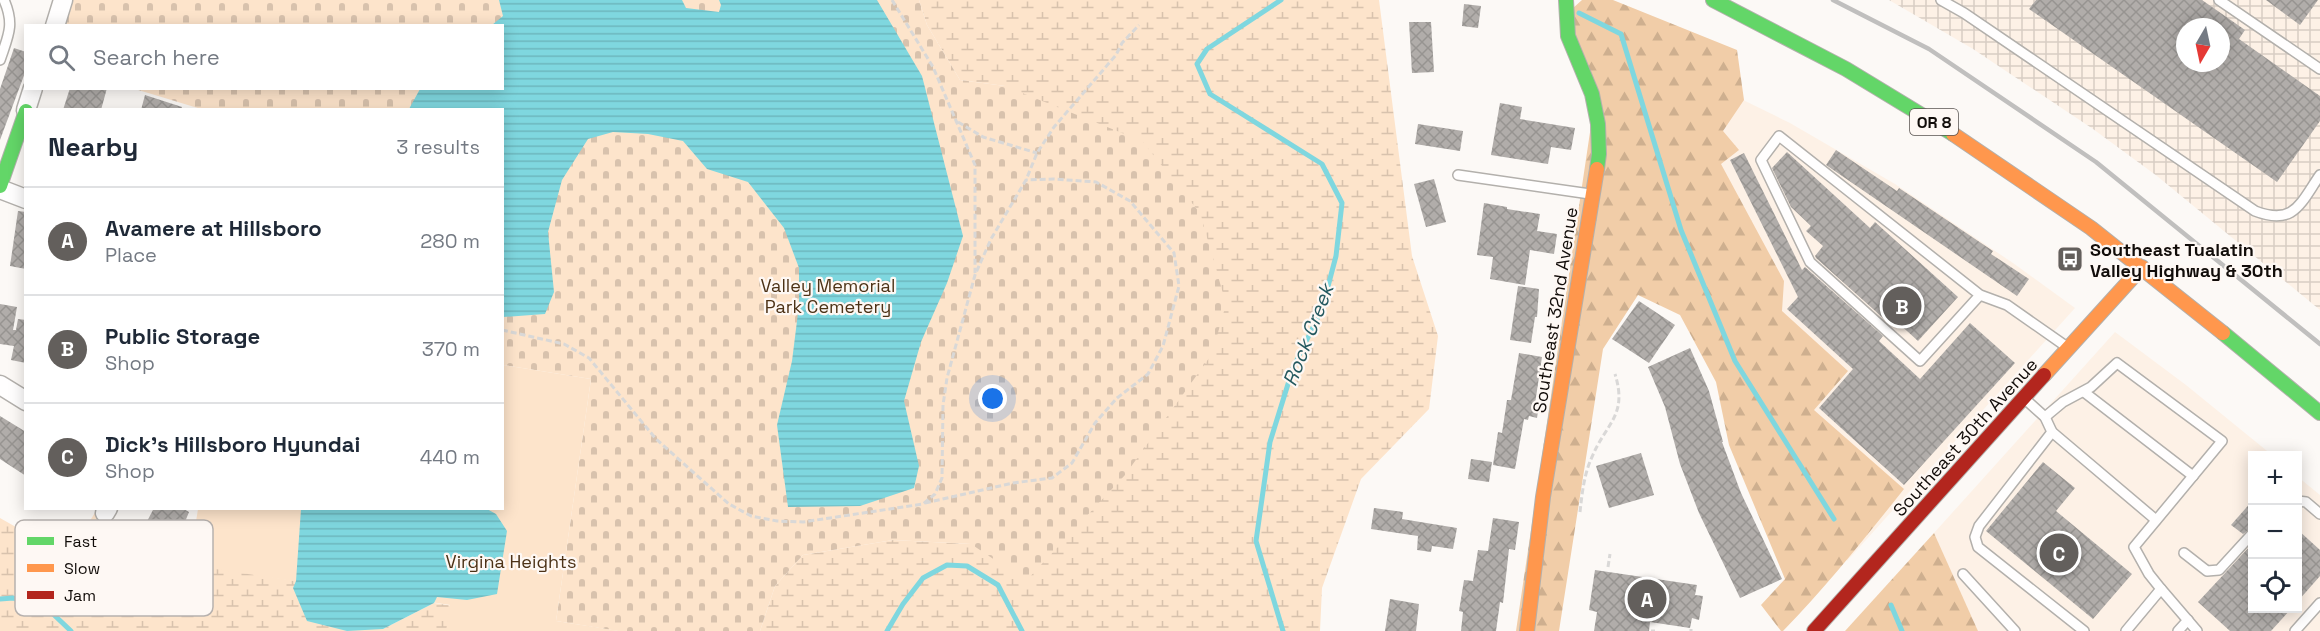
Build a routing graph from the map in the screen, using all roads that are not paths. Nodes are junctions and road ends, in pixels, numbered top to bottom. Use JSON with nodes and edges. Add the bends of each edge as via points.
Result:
{"nodes":[{"id":1,"x":4,"y":0,"type":"edge"},
{"id":2,"x":63,"y":0,"type":"edge"},
{"id":3,"x":1566,"y":0,"type":"edge"},
{"id":4,"x":1713,"y":0,"type":"edge"},
{"id":5,"x":2219,"y":0,"type":"edge"},
{"id":6,"x":1946,"y":1,"type":"edge"},
{"id":7,"x":56,"y":24,"type":"edge"},
{"id":8,"x":0,"y":60,"type":"edge"},
{"id":9,"x":2320,"y":69,"type":"edge"},
{"id":10,"x":32,"y":90,"type":"edge"},
{"id":11,"x":27,"y":108,"type":"edge"},
{"id":12,"x":24,"y":116,"type":"edge"},
{"id":13,"x":1458,"y":175,"type":"dead end"},
{"id":14,"x":2320,"y":175,"type":"edge"},
{"id":15,"x":0,"y":187,"type":"edge"},
{"id":16,"x":1592,"y":194,"type":"junction"},
{"id":17,"x":24,"y":198,"type":"edge"},
{"id":18,"x":2142,"y":267,"type":"junction"},
{"id":19,"x":1980,"y":295,"type":"junction"},
{"id":20,"x":2069,"y":349,"type":"junction"},
{"id":21,"x":0,"y":385,"type":"edge"},
{"id":22,"x":2084,"y":392,"type":"junction"},
{"id":23,"x":2024,"y":398,"type":"junction"},
{"id":24,"x":24,"y":400,"type":"edge"},
{"id":25,"x":2320,"y":413,"type":"edge"},
{"id":26,"x":2045,"y":417,"type":"junction"},
{"id":27,"x":2052,"y":432,"type":"junction"},
{"id":28,"x":2193,"y":476,"type":"junction"},
{"id":29,"x":2302,"y":502,"type":"edge"},
{"id":30,"x":2320,"y":514,"type":"edge"},
{"id":31,"x":2156,"y":520,"type":"junction"},
{"id":32,"x":2248,"y":539,"type":"edge"},
{"id":33,"x":2184,"y":553,"type":"dead end"},
{"id":34,"x":1964,"y":574,"type":"dead end"},
{"id":35,"x":2161,"y":589,"type":"junction"},
{"id":36,"x":2320,"y":603,"type":"edge"},
{"id":37,"x":2188,"y":620,"type":"junction"},
{"id":38,"x":1527,"y":631,"type":"edge"},
{"id":39,"x":1814,"y":631,"type":"edge"},
{"id":40,"x":2014,"y":631,"type":"edge"},
{"id":41,"x":2084,"y":631,"type":"edge"},
{"id":42,"x":2126,"y":631,"type":"edge"},
{"id":43,"x":2178,"y":631,"type":"edge"},
{"id":44,"x":2197,"y":631,"type":"edge"},
{"id":45,"x":2295,"y":631,"type":"edge"}],
"edges":[{"from":1,"to":8,"type":"lane","via":[[11,20]]},
{"from":2,"to":7,"type":"street"},
{"from":3,"to":16,"type":"street","name":"Southeast 32nd Avenue","via":[[1568,36],[1592,94],[1598,124],[1599,154]]},
{"from":4,"to":18,"type":"street","number":"OR 8","via":[[1775,30],[1977,149]]},
{"from":5,"to":9,"type":"lane"},
{"from":6,"to":14,"type":"lane","via":[[2255,211],[2271,217],[2288,215]]},
{"from":10,"to":11,"type":"street"},
{"from":12,"to":15,"type":"street"},
{"from":13,"to":16,"type":"lane"},
{"from":15,"to":17,"type":"street"},
{"from":16,"to":38,"type":"street","name":"Southeast 32nd Avenue","via":[[1543,497]]},
{"from":18,"to":20,"type":"street","name":"Southeast 30th Avenue"},
{"from":18,"to":25,"type":"street","number":"OR 8"},
{"from":19,"to":19,"type":"lane","via":[[1920,361],[1810,262],[1761,160],[1779,136]]},
{"from":19,"to":20,"type":"lane","via":[[2007,305]]},
{"from":20,"to":23,"type":"street","name":"Southeast 30th Avenue"},
{"from":21,"to":24,"type":"street"},
{"from":22,"to":26,"type":"lane"},
{"from":22,"to":28,"type":"lane"},
{"from":22,"to":28,"type":"lane","via":[[2117,363],[2222,441]]},
{"from":23,"to":26,"type":"lane"},
{"from":23,"to":39,"type":"street","name":"Southeast 30th Avenue"},
{"from":26,"to":27,"type":"lane"},
{"from":27,"to":31,"type":"lane"},
{"from":27,"to":41,"type":"lane","via":[[1979,526],[1975,537],[1978,547]]},
{"from":28,"to":31,"type":"lane"},
{"from":29,"to":30,"type":"lane"},
{"from":31,"to":35,"type":"lane","via":[[2134,547]]},
{"from":32,"to":33,"type":"lane","via":[[2219,570],[2207,571]]},
{"from":34,"to":40,"type":"lane"},
{"from":35,"to":37,"type":"lane"},
{"from":35,"to":42,"type":"lane"},
{"from":36,"to":45,"type":"lane"},
{"from":37,"to":43,"type":"lane"},
{"from":37,"to":44,"type":"lane"}]}
